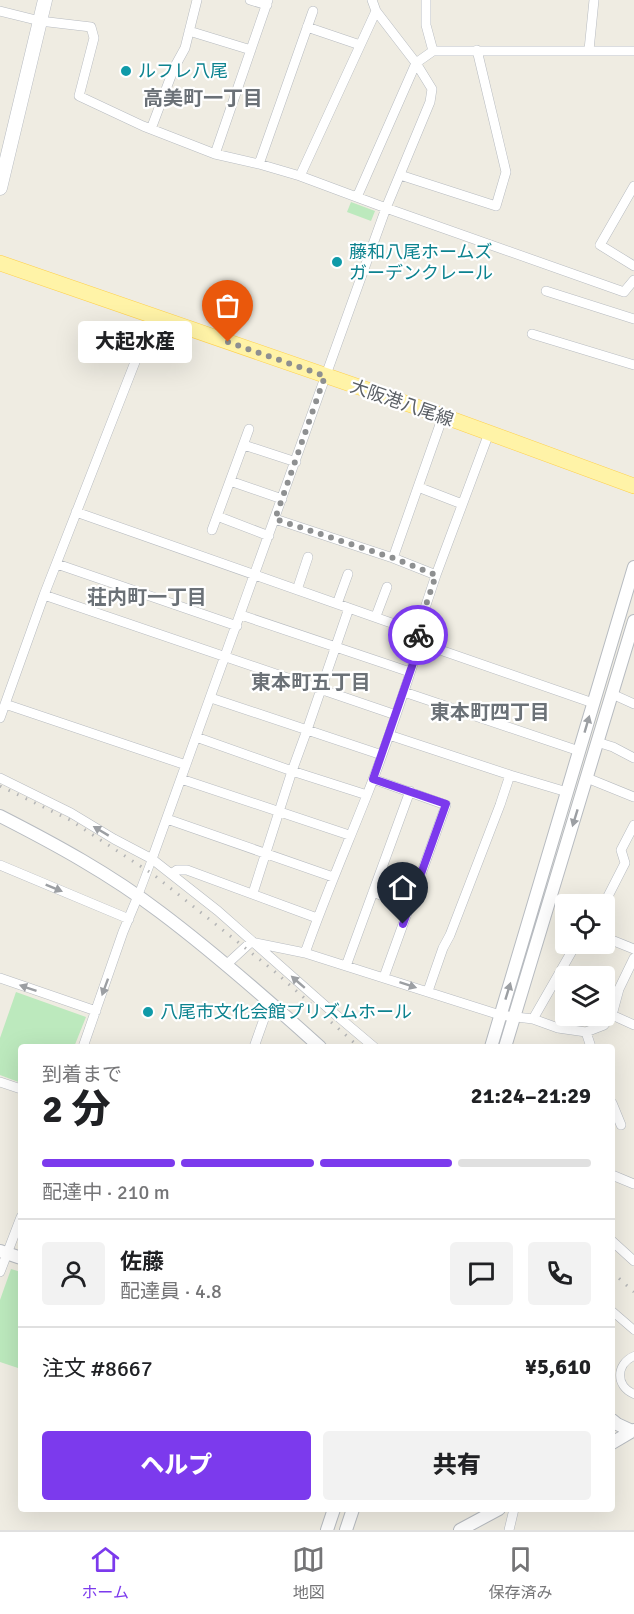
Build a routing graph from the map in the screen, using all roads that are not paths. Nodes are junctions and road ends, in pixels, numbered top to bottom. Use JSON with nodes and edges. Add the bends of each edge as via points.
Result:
{"nodes":[{"id":1,"x":45,"y":0,"type":"edge"},
{"id":2,"x":197,"y":0,"type":"edge"},
{"id":3,"x":250,"y":0,"type":"edge"},
{"id":4,"x":372,"y":0,"type":"edge"},
{"id":5,"x":426,"y":0,"type":"edge"},
{"id":6,"x":594,"y":0,"type":"edge"},
{"id":7,"x":268,"y":3,"type":"edge"},
{"id":8,"x":0,"y":11,"type":"edge"},
{"id":9,"x":313,"y":11,"type":"dead end"},
{"id":10,"x":376,"y":11,"type":"junction"},
{"id":11,"x":40,"y":21,"type":"junction"},
{"id":12,"x":307,"y":27,"type":"junction"},
{"id":13,"x":189,"y":31,"type":"junction"},
{"id":14,"x":360,"y":45,"type":"junction"},
{"id":15,"x":251,"y":50,"type":"junction"},
{"id":16,"x":477,"y":50,"type":"junction"},
{"id":17,"x":589,"y":50,"type":"junction"},
{"id":18,"x":433,"y":51,"type":"junction"},
{"id":19,"x":634,"y":51,"type":"edge"},
{"id":20,"x":416,"y":63,"type":"junction"},
{"id":21,"x":151,"y":129,"type":"junction"},
{"id":22,"x":4,"y":149,"type":"edge"},
{"id":23,"x":215,"y":154,"type":"junction"},
{"id":24,"x":259,"y":164,"type":"junction"},
{"id":25,"x":400,"y":175,"type":"junction"},
{"id":26,"x":300,"y":176,"type":"junction"},
{"id":27,"x":634,"y":186,"type":"edge"},
{"id":28,"x":0,"y":188,"type":"edge"},
{"id":29,"x":357,"y":197,"type":"junction"},
{"id":30,"x":386,"y":208,"type":"junction"},
{"id":31,"x":0,"y":262,"type":"edge"},
{"id":32,"x":634,"y":266,"type":"edge"},
{"id":33,"x":634,"y":280,"type":"edge"},
{"id":34,"x":546,"y":291,"type":"dead end"},
{"id":35,"x":153,"y":316,"type":"junction"},
{"id":36,"x":634,"y":319,"type":"edge"},
{"id":37,"x":532,"y":334,"type":"dead end"},
{"id":38,"x":634,"y":365,"type":"edge"},
{"id":39,"x":325,"y":376,"type":"junction"},
{"id":40,"x":443,"y":416,"type":"junction"},
{"id":41,"x":249,"y":429,"type":"dead end"},
{"id":42,"x":489,"y":433,"type":"junction"},
{"id":43,"x":244,"y":445,"type":"junction"},
{"id":44,"x":296,"y":462,"type":"junction"},
{"id":45,"x":230,"y":481,"type":"junction"},
{"id":46,"x":634,"y":486,"type":"edge"},
{"id":47,"x":418,"y":487,"type":"junction"},
{"id":48,"x":282,"y":499,"type":"junction"},
{"id":49,"x":462,"y":504,"type":"junction"},
{"id":50,"x":76,"y":513,"type":"junction"},
{"id":51,"x":217,"y":516,"type":"junction"},
{"id":52,"x":275,"y":519,"type":"junction"},
{"id":53,"x":212,"y":530,"type":"dead end"},
{"id":54,"x":269,"y":536,"type":"junction"},
{"id":55,"x":308,"y":557,"type":"dead end"},
{"id":56,"x":393,"y":558,"type":"junction"},
{"id":57,"x":57,"y":564,"type":"junction"},
{"id":58,"x":634,"y":567,"type":"edge"},
{"id":59,"x":255,"y":574,"type":"junction"},
{"id":60,"x":348,"y":574,"type":"dead end"},
{"id":61,"x":436,"y":575,"type":"junction"},
{"id":62,"x":387,"y":587,"type":"dead end"},
{"id":63,"x":297,"y":590,"type":"junction"},
{"id":64,"x":44,"y":595,"type":"junction"},
{"id":65,"x":337,"y":604,"type":"junction"},
{"id":66,"x":349,"y":608,"type":"junction"},
{"id":67,"x":241,"y":615,"type":"junction"},
{"id":68,"x":376,"y":616,"type":"junction"},
{"id":69,"x":634,"y":621,"type":"edge"},
{"id":70,"x":237,"y":626,"type":"junction"},
{"id":71,"x":417,"y":632,"type":"junction"},
{"id":72,"x":420,"y":643,"type":"junction"},
{"id":73,"x":335,"y":647,"type":"junction"},
{"id":74,"x":225,"y":657,"type":"junction"},
{"id":75,"x":410,"y":672,"type":"junction"},
{"id":76,"x":321,"y":688,"type":"junction"},
{"id":77,"x":404,"y":692,"type":"junction"},
{"id":78,"x":612,"y":694,"type":"junction"},
{"id":79,"x":211,"y":698,"type":"junction"},
{"id":80,"x":593,"y":703,"type":"junction"},
{"id":81,"x":5,"y":704,"type":"junction"},
{"id":82,"x":634,"y":704,"type":"edge"},
{"id":83,"x":396,"y":715,"type":"junction"},
{"id":84,"x":0,"y":718,"type":"edge"},
{"id":85,"x":307,"y":730,"type":"junction"},
{"id":86,"x":389,"y":735,"type":"junction"},
{"id":87,"x":196,"y":737,"type":"junction"},
{"id":88,"x":597,"y":742,"type":"junction"},
{"id":89,"x":579,"y":751,"type":"junction"},
{"id":90,"x":381,"y":755,"type":"junction"},
{"id":91,"x":634,"y":758,"type":"edge"},
{"id":92,"x":186,"y":765,"type":"junction"},
{"id":93,"x":292,"y":771,"type":"junction"},
{"id":94,"x":510,"y":775,"type":"junction"},
{"id":95,"x":0,"y":778,"type":"edge"},
{"id":96,"x":587,"y":778,"type":"junction"},
{"id":97,"x":181,"y":779,"type":"junction"},
{"id":98,"x":373,"y":779,"type":"junction"},
{"id":99,"x":410,"y":791,"type":"junction"},
{"id":100,"x":567,"y":792,"type":"junction"},
{"id":101,"x":367,"y":795,"type":"junction"},
{"id":102,"x":634,"y":797,"type":"edge"},
{"id":103,"x":278,"y":812,"type":"junction"},
{"id":104,"x":0,"y":816,"type":"edge"},
{"id":105,"x":167,"y":819,"type":"junction"},
{"id":106,"x":634,"y":825,"type":"edge"},
{"id":107,"x":350,"y":836,"type":"junction"},
{"id":108,"x":266,"y":853,"type":"junction"},
{"id":109,"x":152,"y":859,"type":"junction"},
{"id":110,"x":0,"y":866,"type":"edge"},
{"id":111,"x":171,"y":874,"type":"junction"},
{"id":112,"x":333,"y":877,"type":"junction"},
{"id":113,"x":373,"y":892,"type":"junction"},
{"id":114,"x":253,"y":893,"type":"junction"},
{"id":115,"x":609,"y":894,"type":"edge"},
{"id":116,"x":138,"y":896,"type":"junction"},
{"id":117,"x":409,"y":906,"type":"junction"},
{"id":118,"x":317,"y":918,"type":"junction"},
{"id":119,"x":129,"y":919,"type":"junction"},
{"id":120,"x":615,"y":941,"type":"edge"},
{"id":121,"x":251,"y":942,"type":"junction"},
{"id":122,"x":634,"y":949,"type":"edge"},
{"id":123,"x":305,"y":953,"type":"junction"},
{"id":124,"x":570,"y":954,"type":"edge"},
{"id":125,"x":634,"y":958,"type":"edge"},
{"id":126,"x":226,"y":965,"type":"junction"},
{"id":127,"x":346,"y":966,"type":"junction"},
{"id":128,"x":384,"y":977,"type":"junction"},
{"id":129,"x":0,"y":978,"type":"edge"},
{"id":130,"x":428,"y":991,"type":"junction"},
{"id":131,"x":270,"y":1002,"type":"junction"},
{"id":132,"x":615,"y":1004,"type":"edge"},
{"id":133,"x":96,"y":1011,"type":"junction"},
{"id":134,"x":500,"y":1015,"type":"junction"},
{"id":135,"x":615,"y":1016,"type":"edge"},
{"id":136,"x":515,"y":1017,"type":"junction"},
{"id":137,"x":533,"y":1019,"type":"junction"},
{"id":138,"x":634,"y":1025,"type":"edge"},
{"id":139,"x":601,"y":1026,"type":"edge"},
{"id":140,"x":586,"y":1032,"type":"junction"},
{"id":141,"x":84,"y":1044,"type":"edge"},
{"id":142,"x":255,"y":1044,"type":"edge"},
{"id":143,"x":317,"y":1044,"type":"edge"},
{"id":144,"x":370,"y":1044,"type":"edge"},
{"id":145,"x":492,"y":1044,"type":"edge"},
{"id":146,"x":507,"y":1044,"type":"edge"},
{"id":147,"x":590,"y":1044,"type":"edge"},
{"id":148,"x":0,"y":1082,"type":"edge"},
{"id":149,"x":18,"y":1088,"type":"edge"},
{"id":150,"x":615,"y":1110,"type":"edge"},
{"id":151,"x":621,"y":1125,"type":"dead end"},
{"id":152,"x":615,"y":1176,"type":"edge"},
{"id":153,"x":634,"y":1184,"type":"edge"},
{"id":154,"x":18,"y":1223,"type":"edge"},
{"id":155,"x":615,"y":1244,"type":"edge"},
{"id":156,"x":4,"y":1252,"type":"edge"},
{"id":157,"x":634,"y":1261,"type":"edge"},
{"id":158,"x":0,"y":1272,"type":"edge"},
{"id":159,"x":615,"y":1312,"type":"edge"},
{"id":160,"x":634,"y":1330,"type":"edge"},
{"id":161,"x":634,"y":1356,"type":"edge"},
{"id":162,"x":634,"y":1394,"type":"edge"},
{"id":163,"x":615,"y":1422,"type":"edge"},
{"id":164,"x":633,"y":1431,"type":"edge"},
{"id":165,"x":615,"y":1441,"type":"edge"},
{"id":166,"x":333,"y":1512,"type":"edge"},
{"id":167,"x":352,"y":1512,"type":"edge"},
{"id":168,"x":493,"y":1512,"type":"edge"},
{"id":169,"x":513,"y":1512,"type":"edge"},
{"id":170,"x":327,"y":1530,"type":"edge"},
{"id":171,"x":346,"y":1530,"type":"edge"},
{"id":172,"x":460,"y":1530,"type":"edge"},
{"id":173,"x":509,"y":1530,"type":"edge"}],
"edges":[{"from":1,"to":11,"type":"main road"},
{"from":2,"to":13,"type":"street"},
{"from":3,"to":7,"type":"street"},
{"from":4,"to":10,"type":"street"},
{"from":5,"to":18,"type":"street","via":[[426,25]]},
{"from":6,"to":17,"type":"street"},
{"from":7,"to":15,"type":"street"},
{"from":8,"to":11,"type":"street"},
{"from":9,"to":12,"type":"street"},
{"from":10,"to":14,"type":"street"},
{"from":10,"to":20,"type":"street"},
{"from":11,"to":21,"type":"street","via":[[91,27],[94,38],[79,96]]},
{"from":11,"to":22,"type":"main road"},
{"from":12,"to":14,"type":"street"},
{"from":12,"to":24,"type":"street"},
{"from":13,"to":15,"type":"street"},
{"from":13,"to":21,"type":"street"},
{"from":14,"to":26,"type":"street"},
{"from":15,"to":23,"type":"street"},
{"from":16,"to":17,"type":"street"},
{"from":16,"to":18,"type":"street"},
{"from":16,"to":25,"type":"street","via":[[506,172],[496,206]]},
{"from":17,"to":19,"type":"street"},
{"from":18,"to":20,"type":"street"},
{"from":20,"to":25,"type":"street","via":[[432,89]]},
{"from":20,"to":29,"type":"street"},
{"from":21,"to":23,"type":"street"},
{"from":22,"to":28,"type":"main road"},
{"from":23,"to":24,"type":"street"},
{"from":24,"to":26,"type":"street"},
{"from":25,"to":30,"type":"street"},
{"from":26,"to":29,"type":"street"},
{"from":27,"to":32,"type":"street","via":[[600,245]]},
{"from":29,"to":30,"type":"street"},
{"from":30,"to":33,"type":"street","via":[[624,292]]},
{"from":30,"to":39,"type":"street"},
{"from":31,"to":35,"type":"main road","name":"大阪港八尾線"},
{"from":34,"to":36,"type":"street"},
{"from":35,"to":39,"type":"main road","name":"大阪港八尾線"},
{"from":35,"to":50,"type":"street"},
{"from":37,"to":38,"type":"street"},
{"from":39,"to":40,"type":"main road","name":"大阪港八尾線"},
{"from":39,"to":44,"type":"street"},
{"from":40,"to":42,"type":"main road","name":"大阪港八尾線"},
{"from":40,"to":47,"type":"street"},
{"from":41,"to":43,"type":"street"},
{"from":42,"to":46,"type":"main road","name":"大阪港八尾線"},
{"from":42,"to":49,"type":"street"},
{"from":43,"to":44,"type":"street"},
{"from":43,"to":45,"type":"street"},
{"from":44,"to":48,"type":"street"},
{"from":45,"to":48,"type":"street"},
{"from":45,"to":51,"type":"street"},
{"from":47,"to":49,"type":"street"},
{"from":47,"to":56,"type":"street"},
{"from":48,"to":52,"type":"street"},
{"from":49,"to":61,"type":"street"},
{"from":50,"to":57,"type":"street"},
{"from":50,"to":59,"type":"street"},
{"from":51,"to":53,"type":"street"},
{"from":51,"to":54,"type":"street"},
{"from":52,"to":54,"type":"street"},
{"from":52,"to":56,"type":"street"},
{"from":54,"to":59,"type":"street"},
{"from":55,"to":63,"type":"street"},
{"from":56,"to":61,"type":"street"},
{"from":57,"to":64,"type":"street"},
{"from":57,"to":70,"type":"street"},
{"from":58,"to":80,"type":"street"},
{"from":59,"to":63,"type":"street"},
{"from":59,"to":67,"type":"street"},
{"from":60,"to":65,"type":"street"},
{"from":61,"to":71,"type":"street"},
{"from":62,"to":68,"type":"street"},
{"from":63,"to":65,"type":"street"},
{"from":64,"to":74,"type":"street"},
{"from":64,"to":81,"type":"street"},
{"from":65,"to":66,"type":"street"},
{"from":66,"to":68,"type":"street"},
{"from":66,"to":73,"type":"street"},
{"from":67,"to":70,"type":"street"},
{"from":67,"to":73,"type":"street"},
{"from":68,"to":71,"type":"street"},
{"from":69,"to":78,"type":"street"},
{"from":70,"to":74,"type":"street"},
{"from":71,"to":72,"type":"street"},
{"from":72,"to":75,"type":"street"},
{"from":72,"to":80,"type":"street"},
{"from":73,"to":75,"type":"street"},
{"from":73,"to":76,"type":"street"},
{"from":74,"to":76,"type":"street"},
{"from":74,"to":79,"type":"street"},
{"from":75,"to":77,"type":"street"},
{"from":76,"to":83,"type":"street"},
{"from":76,"to":85,"type":"street"},
{"from":77,"to":83,"type":"street"},
{"from":77,"to":89,"type":"street"},
{"from":78,"to":82,"type":"street"},
{"from":78,"to":88,"type":"street"},
{"from":79,"to":85,"type":"street"},
{"from":79,"to":87,"type":"street"},
{"from":89,"to":80,"type":"street","one_way":true},
{"from":81,"to":84,"type":"street"},
{"from":81,"to":92,"type":"street"},
{"from":83,"to":86,"type":"street"},
{"from":85,"to":90,"type":"street"},
{"from":85,"to":93,"type":"street"},
{"from":86,"to":90,"type":"street"},
{"from":86,"to":94,"type":"street"},
{"from":87,"to":92,"type":"street"},
{"from":87,"to":93,"type":"street"},
{"from":88,"to":91,"type":"street"},
{"from":88,"to":96,"type":"street"},
{"from":89,"to":100,"type":"street"},
{"from":90,"to":98,"type":"street"},
{"from":92,"to":97,"type":"street"},
{"from":93,"to":101,"type":"street"},
{"from":93,"to":103,"type":"street"},
{"from":94,"to":100,"type":"street"},
{"from":94,"to":130,"type":"street"},
{"from":109,"to":95,"type":"street","one_way":true},
{"from":96,"to":102,"type":"street"},
{"from":96,"to":136,"type":"street","one_way":true},
{"from":97,"to":103,"type":"street"},
{"from":97,"to":105,"type":"street"},
{"from":98,"to":99,"type":"street"},
{"from":98,"to":101,"type":"street"},
{"from":99,"to":113,"type":"street"},
{"from":99,"to":117,"type":"street","via":[[446,804]]},
{"from":134,"to":100,"type":"street","one_way":true},
{"from":101,"to":107,"type":"street"},
{"from":103,"to":107,"type":"street"},
{"from":103,"to":108,"type":"street"},
{"from":104,"to":116,"type":"street","via":[[46,839]]},
{"from":105,"to":108,"type":"street"},
{"from":105,"to":109,"type":"street"},
{"from":106,"to":115,"type":"street","via":[[621,850],[625,863]]},
{"from":107,"to":112,"type":"street"},
{"from":108,"to":112,"type":"street"},
{"from":108,"to":114,"type":"street"},
{"from":109,"to":111,"type":"street"},
{"from":109,"to":116,"type":"street"},
{"from":110,"to":119,"type":"street","one_way":true},
{"from":111,"to":114,"type":"street","via":[[187,870]]},
{"from":111,"to":121,"type":"street"},
{"from":112,"to":118,"type":"street"},
{"from":113,"to":117,"type":"street"},
{"from":113,"to":127,"type":"street"},
{"from":114,"to":118,"type":"street"},
{"from":116,"to":119,"type":"street"},
{"from":116,"to":126,"type":"street"},
{"from":117,"to":128,"type":"street"},
{"from":118,"to":123,"type":"street"},
{"from":119,"to":133,"type":"street","one_way":true},
{"from":120,"to":122,"type":"street"},
{"from":121,"to":123,"type":"street"},
{"from":121,"to":126,"type":"street"},
{"from":144,"to":121,"type":"street","one_way":true},
{"from":123,"to":127,"type":"street"},
{"from":124,"to":137,"type":"street"},
{"from":125,"to":132,"type":"street"},
{"from":126,"to":131,"type":"street"},
{"from":127,"to":128,"type":"street"},
{"from":128,"to":130,"type":"street","one_way":true},
{"from":133,"to":129,"type":"street","one_way":true},
{"from":130,"to":134,"type":"street"},
{"from":131,"to":142,"type":"street"},
{"from":131,"to":143,"type":"street"},
{"from":133,"to":141,"type":"street"},
{"from":134,"to":136,"type":"street"},
{"from":134,"to":145,"type":"street"},
{"from":135,"to":138,"type":"street"},
{"from":136,"to":137,"type":"street"},
{"from":136,"to":146,"type":"street"},
{"from":137,"to":140,"type":"street"},
{"from":139,"to":140,"type":"street"},
{"from":140,"to":147,"type":"street"},
{"from":148,"to":149,"type":"street"},
{"from":150,"to":151,"type":"street"},
{"from":152,"to":153,"type":"street"},
{"from":154,"to":156,"type":"street"},
{"from":155,"to":157,"type":"street"},
{"from":156,"to":158,"type":"street"},
{"from":159,"to":160,"type":"street"},
{"from":161,"to":162,"type":"street","via":[[626,1361],[620,1374],[624,1387]]},
{"from":163,"to":164,"type":"street"},
{"from":164,"to":165,"type":"street"},
{"from":166,"to":170,"type":"street"},
{"from":167,"to":171,"type":"street"},
{"from":168,"to":172,"type":"street"},
{"from":169,"to":173,"type":"street"}]}
